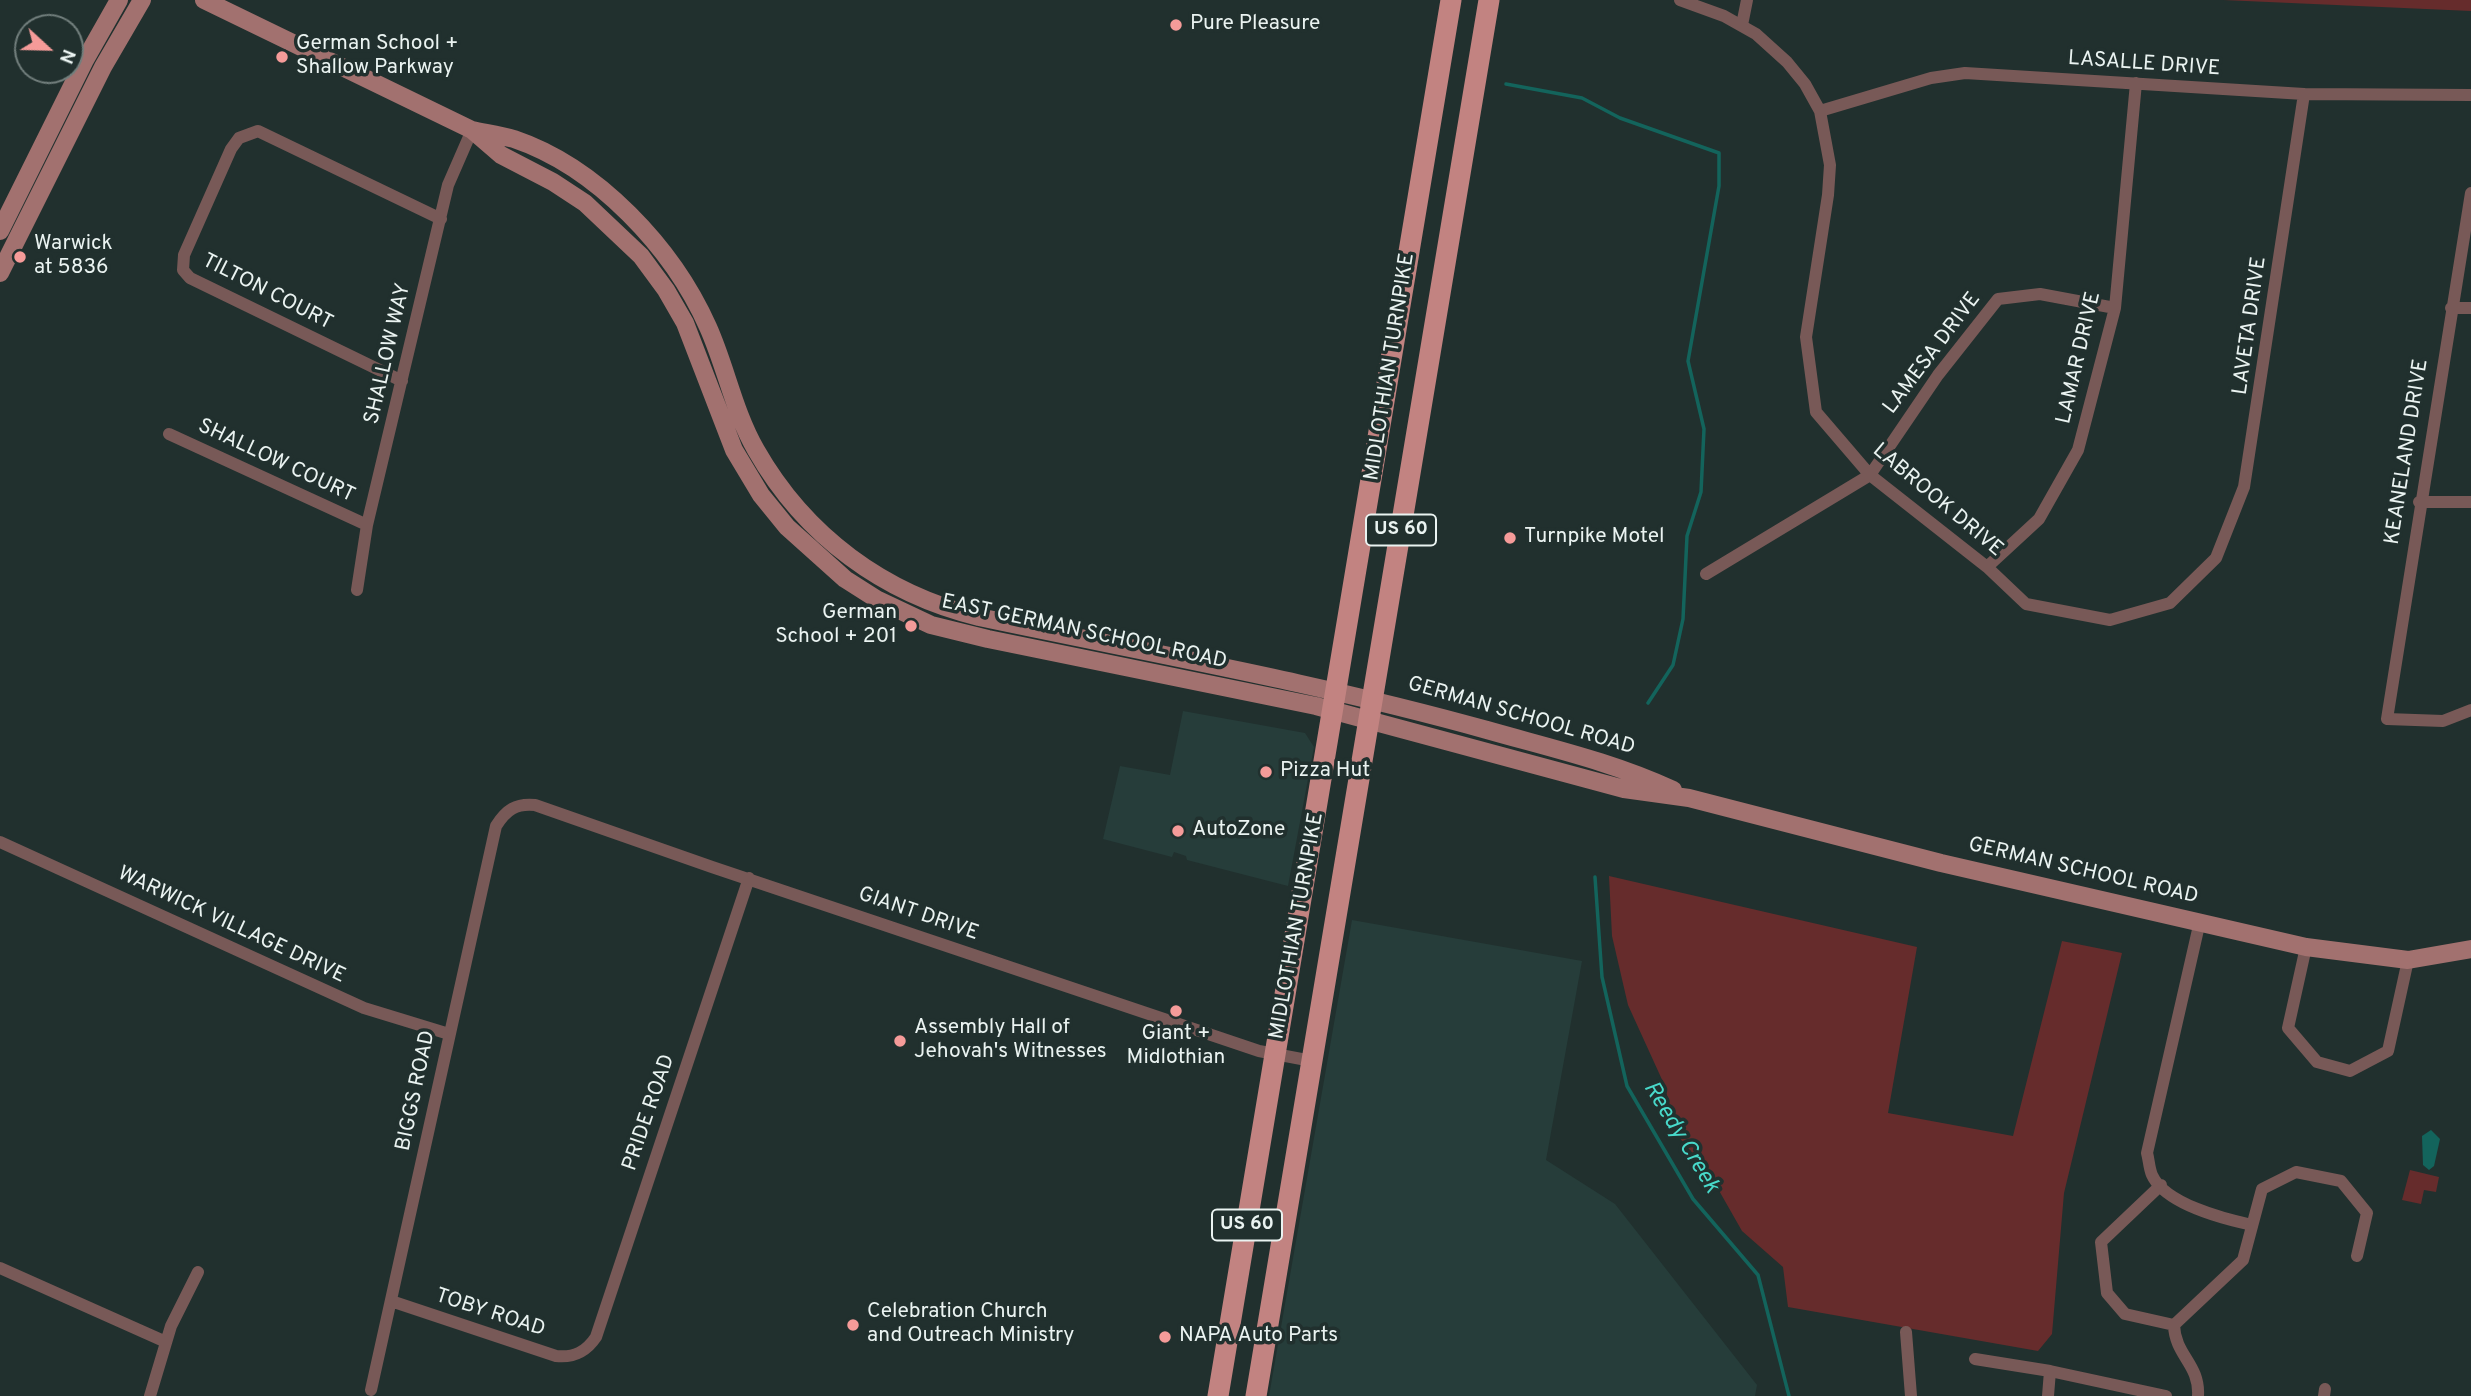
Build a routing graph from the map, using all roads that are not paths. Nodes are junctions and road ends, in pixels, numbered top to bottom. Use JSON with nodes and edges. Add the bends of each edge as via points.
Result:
{"nodes":[{"id":1,"x":119,"y":0,"type":"edge"},
{"id":2,"x":142,"y":0,"type":"edge"},
{"id":3,"x":204,"y":0,"type":"edge"},
{"id":4,"x":1451,"y":0,"type":"edge"},
{"id":5,"x":1489,"y":0,"type":"edge"},
{"id":6,"x":1680,"y":0,"type":"edge"},
{"id":7,"x":1747,"y":0,"type":"edge"},
{"id":8,"x":1742,"y":25,"type":"junction"},
{"id":9,"x":2136,"y":83,"type":"junction"},
{"id":10,"x":2304,"y":94,"type":"junction"},
{"id":11,"x":2471,"y":95,"type":"edge"},
{"id":12,"x":1820,"y":111,"type":"junction"},
{"id":13,"x":472,"y":130,"type":"junction"},
{"id":14,"x":2471,"y":193,"type":"edge"},
{"id":15,"x":441,"y":219,"type":"junction"},
{"id":16,"x":0,"y":231,"type":"edge"},
{"id":17,"x":0,"y":273,"type":"edge"},
{"id":18,"x":2115,"y":307,"type":"junction"},
{"id":19,"x":2451,"y":308,"type":"junction"},
{"id":20,"x":2471,"y":308,"type":"edge"},
{"id":21,"x":402,"y":381,"type":"junction"},
{"id":22,"x":169,"y":434,"type":"dead end"},
{"id":23,"x":1870,"y":475,"type":"junction"},
{"id":24,"x":2419,"y":502,"type":"junction"},
{"id":25,"x":2471,"y":502,"type":"edge"},
{"id":26,"x":368,"y":525,"type":"junction"},
{"id":27,"x":2216,"y":558,"type":"joint"},
{"id":28,"x":1987,"y":566,"type":"junction"},
{"id":29,"x":1706,"y":574,"type":"dead end"},
{"id":30,"x":358,"y":590,"type":"dead end"},
{"id":31,"x":1018,"y":625,"type":"junction"},
{"id":32,"x":1013,"y":644,"type":"junction"},
{"id":33,"x":1336,"y":700,"type":"junction"},
{"id":34,"x":1372,"y":709,"type":"junction"},
{"id":35,"x":2471,"y":710,"type":"edge"},
{"id":36,"x":513,"y":807,"type":"joint"},
{"id":37,"x":0,"y":842,"type":"edge"},
{"id":38,"x":749,"y":878,"type":"junction"},
{"id":39,"x":2200,"y":921,"type":"junction"},
{"id":40,"x":2305,"y":947,"type":"junction"},
{"id":41,"x":2471,"y":949,"type":"edge"},
{"id":42,"x":2408,"y":960,"type":"junction"},
{"id":43,"x":449,"y":1034,"type":"junction"},
{"id":44,"x":1276,"y":1055,"type":"junction"},
{"id":45,"x":1312,"y":1061,"type":"junction"},
{"id":46,"x":2161,"y":1185,"type":"junction"},
{"id":47,"x":2252,"y":1225,"type":"junction"},
{"id":48,"x":2357,"y":1256,"type":"dead end"},
{"id":49,"x":0,"y":1268,"type":"edge"},
{"id":50,"x":198,"y":1272,"type":"dead end"},
{"id":51,"x":391,"y":1301,"type":"junction"},
{"id":52,"x":2174,"y":1325,"type":"junction"},
{"id":53,"x":1906,"y":1332,"type":"dead end"},
{"id":54,"x":166,"y":1342,"type":"junction"},
{"id":55,"x":578,"y":1354,"type":"joint"},
{"id":56,"x":1975,"y":1359,"type":"dead end"},
{"id":57,"x":2050,"y":1371,"type":"junction"},
{"id":58,"x":371,"y":1390,"type":"dead end"},
{"id":59,"x":149,"y":1396,"type":"edge"},
{"id":60,"x":1218,"y":1396,"type":"edge"},
{"id":61,"x":1256,"y":1396,"type":"edge"},
{"id":62,"x":1911,"y":1396,"type":"edge"},
{"id":63,"x":2048,"y":1396,"type":"edge"},
{"id":64,"x":2166,"y":1396,"type":"edge"},
{"id":65,"x":2198,"y":1396,"type":"edge"}],
"edges":[{"from":1,"to":16,"type":"street"},
{"from":2,"to":17,"type":"street","via":[[103,67]]},
{"from":3,"to":13,"type":"street","name":"EAST GERMAN SCHOOL ROAD"},
{"from":4,"to":33,"type":"main road","name":"MIDLOTHIAN TURNPIKE","number":"US 60"},
{"from":5,"to":34,"type":"main road","name":"MIDLOTHIAN TURNPIKE","number":"US 60"},
{"from":6,"to":8,"type":"street","name":"LABROOK DRIVE"},
{"from":7,"to":8,"type":"street"},
{"from":8,"to":12,"type":"street","name":"LABROOK DRIVE","via":[[1787,61]]},
{"from":9,"to":10,"type":"street","name":"LASALLE DRIVE"},
{"from":9,"to":12,"type":"street","name":"LASALLE DRIVE","via":[[1965,73],[1931,78]]},
{"from":9,"to":18,"type":"street","name":"LAMAR DRIVE"},
{"from":10,"to":11,"type":"street","name":"LASALLE DRIVE"},
{"from":10,"to":27,"type":"street","name":"LAVETA DRIVE","via":[[2245,487]]},
{"from":12,"to":23,"type":"street","name":"LABROOK DRIVE","via":[[1830,165],[1806,337],[1816,412]]},
{"from":13,"to":15,"type":"street","name":"SHALLOW WAY","via":[[457,160]]},
{"from":13,"to":31,"type":"street","name":"EAST GERMAN SCHOOL ROAD","via":[[514,139],[566,166],[613,200],[655,242],[698,306],[756,449],[788,498],[828,540],[874,575],[924,600]]},
{"from":13,"to":32,"type":"street","name":"EAST GERMAN SCHOOL ROAD","via":[[501,155],[585,203],[641,256],[685,323],[719,417],[744,468],[774,512],[814,555],[861,590],[913,617],[950,631]]},
{"from":14,"to":19,"type":"street","name":"KEANELAND DRIVE"},
{"from":15,"to":21,"type":"street","name":"SHALLOW WAY"},
{"from":15,"to":21,"type":"street","name":"TILTON COURT","via":[[258,131],[239,138],[231,149],[184,255],[183,270],[196,282]]},
{"from":18,"to":23,"type":"street","name":"LAMESA DRIVE","via":[[2040,294],[1998,299],[1938,375]]},
{"from":18,"to":28,"type":"street","name":"LAMAR DRIVE","via":[[2078,450],[2039,519]]},
{"from":19,"to":20,"type":"street"},
{"from":19,"to":24,"type":"street","name":"KEANELAND DRIVE"},
{"from":21,"to":26,"type":"street","name":"SHALLOW WAY"},
{"from":22,"to":26,"type":"street","name":"SHALLOW COURT"},
{"from":23,"to":28,"type":"street","name":"LABROOK DRIVE"},
{"from":23,"to":29,"type":"street","name":"LAMESA DRIVE"},
{"from":24,"to":25,"type":"street"},
{"from":24,"to":35,"type":"street","name":"KEANELAND DRIVE","via":[[2387,719],[2443,721]]},
{"from":26,"to":30,"type":"street","name":"SHALLOW WAY"},
{"from":27,"to":28,"type":"street","name":"LABROOK DRIVE","via":[[2170,603],[2110,620],[2026,604]]},
{"from":31,"to":32,"type":"street"},
{"from":31,"to":33,"type":"street","name":"EAST GERMAN SCHOOL ROAD"},
{"from":32,"to":33,"type":"street","name":"EAST GERMAN SCHOOL ROAD"},
{"from":33,"to":34,"type":"street","name":"GERMAN SCHOOL ROAD"},
{"from":33,"to":44,"type":"main road","name":"MIDLOTHIAN TURNPIKE","number":"US 60"},
{"from":34,"to":39,"type":"street","name":"GERMAN SCHOOL ROAD","via":[[1624,789],[1689,798],[1941,863]]},
{"from":34,"to":45,"type":"main road","name":"MIDLOTHIAN TURNPIKE","number":"US 60"},
{"from":36,"to":38,"type":"street","name":"GIANT DRIVE","via":[[535,805]]},
{"from":36,"to":43,"type":"street","name":"BIGGS ROAD","via":[[496,826]]},
{"from":37,"to":43,"type":"street","name":"WARWICK VILLAGE DRIVE","via":[[364,1008]]},
{"from":38,"to":44,"type":"street","name":"GIANT DRIVE"},
{"from":38,"to":55,"type":"street","name":"PRIDE ROAD","via":[[596,1337]]},
{"from":39,"to":40,"type":"street","name":"GERMAN SCHOOL ROAD"},
{"from":39,"to":46,"type":"street","via":[[2147,1153],[2152,1176]]},
{"from":40,"to":42,"type":"street","name":"GERMAN SCHOOL ROAD"},
{"from":40,"to":42,"type":"street","via":[[2288,1028],[2317,1062],[2350,1070],[2388,1051]]},
{"from":41,"to":42,"type":"street","name":"GERMAN SCHOOL ROAD"},
{"from":43,"to":51,"type":"street","name":"BIGGS ROAD"},
{"from":44,"to":45,"type":"street","name":"GIANT DRIVE"},
{"from":44,"to":60,"type":"main road","name":"MIDLOTHIAN TURNPIKE","number":"US 60"},
{"from":45,"to":61,"type":"main road","name":"MIDLOTHIAN TURNPIKE","number":"US 60"},
{"from":46,"to":47,"type":"street","via":[[2216,1217]]},
{"from":46,"to":52,"type":"street","via":[[2101,1242],[2107,1293],[2125,1314]]},
{"from":47,"to":48,"type":"street","via":[[2262,1189],[2296,1172],[2341,1181],[2367,1213]]},
{"from":47,"to":52,"type":"street","via":[[2243,1260]]},
{"from":49,"to":54,"type":"street"},
{"from":50,"to":54,"type":"street"},
{"from":51,"to":55,"type":"street","name":"TOBY ROAD","via":[[556,1356]]},
{"from":51,"to":58,"type":"street","name":"BIGGS ROAD"},
{"from":52,"to":65,"type":"street","via":[[2178,1348],[2197,1373]]},
{"from":53,"to":62,"type":"street"},
{"from":54,"to":59,"type":"street"},
{"from":56,"to":57,"type":"street"},
{"from":57,"to":63,"type":"street"},
{"from":57,"to":64,"type":"street"}]}
